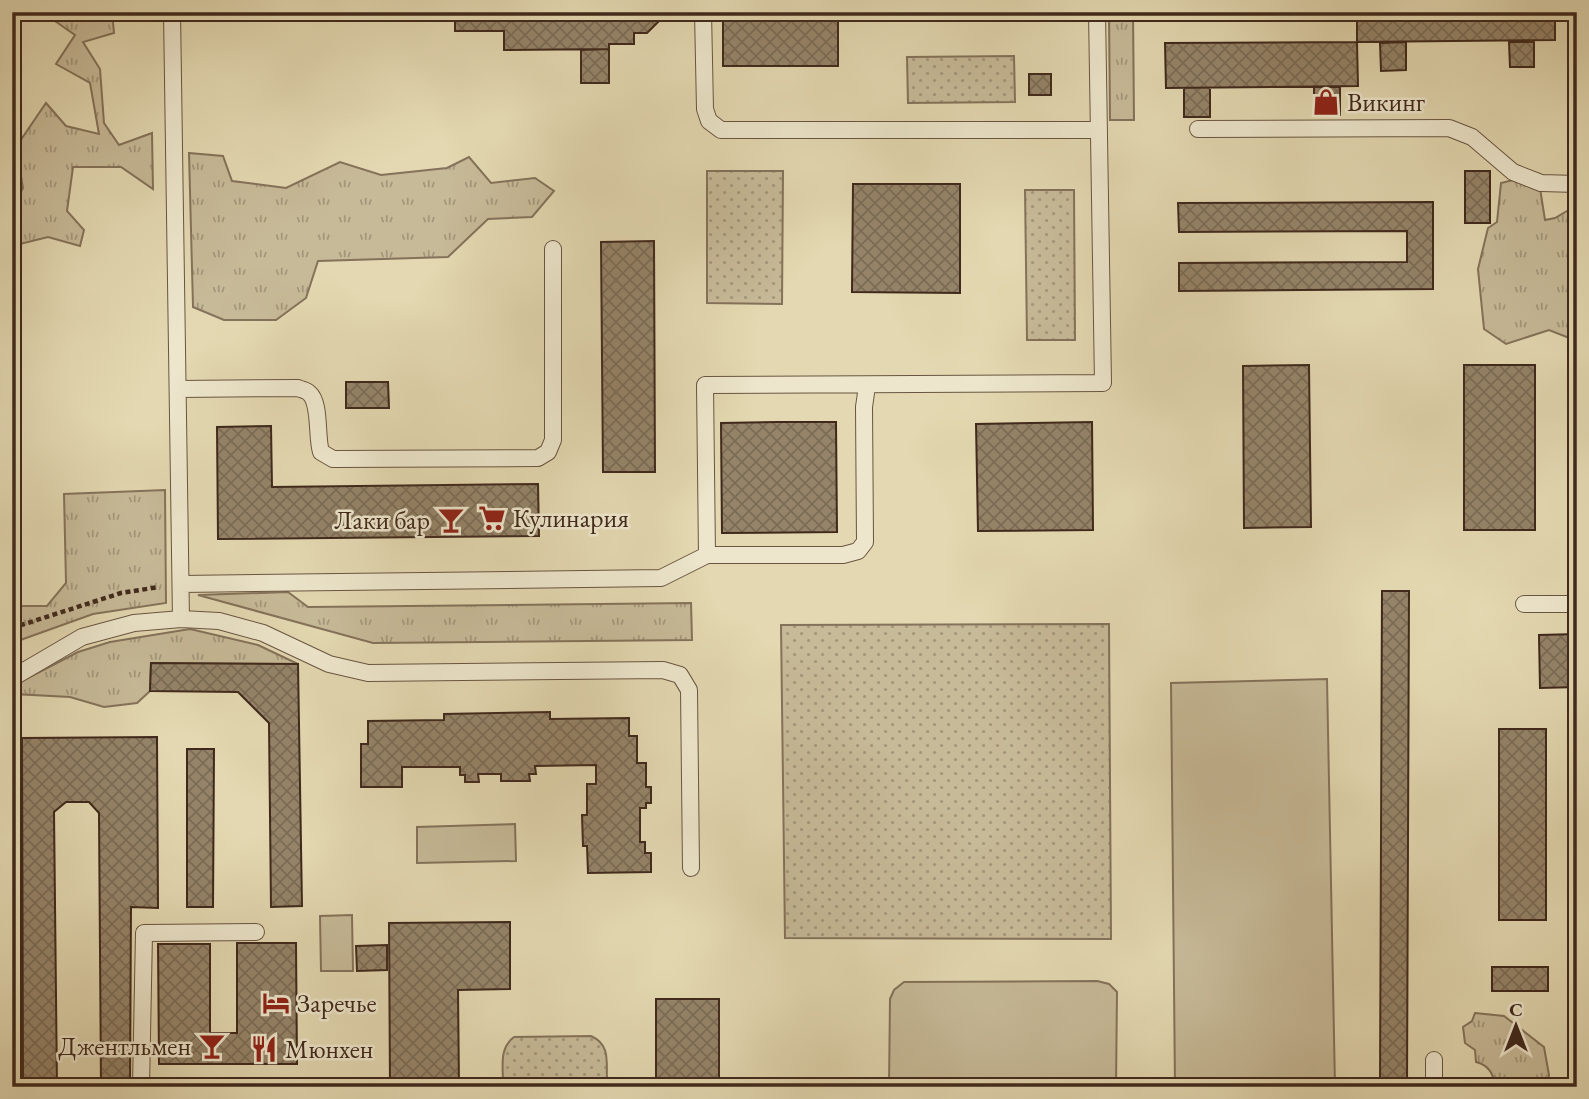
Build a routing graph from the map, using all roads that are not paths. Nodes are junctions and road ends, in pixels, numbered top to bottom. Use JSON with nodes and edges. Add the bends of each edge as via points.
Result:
{"nodes":[{"id":1,"x":172,"y":12,"type":"edge"},
{"id":2,"x":703,"y":12,"type":"edge"},
{"id":3,"x":1097,"y":12,"type":"edge"},
{"id":4,"x":1198,"y":129,"type":"dead end"},
{"id":5,"x":1099,"y":130,"type":"junction"},
{"id":6,"x":1577,"y":184,"type":"edge"},
{"id":7,"x":553,"y":249,"type":"dead end"},
{"id":8,"x":867,"y":386,"type":"junction"},
{"id":9,"x":178,"y":389,"type":"junction"},
{"id":10,"x":707,"y":555,"type":"junction"},
{"id":11,"x":181,"y":584,"type":"junction"},
{"id":12,"x":1524,"y":604,"type":"dead end"},
{"id":13,"x":1577,"y":604,"type":"edge"},
{"id":14,"x":181,"y":619,"type":"junction"},
{"id":15,"x":12,"y":678,"type":"edge"},
{"id":16,"x":691,"y":868,"type":"dead end"},
{"id":17,"x":256,"y":932,"type":"dead end"},
{"id":18,"x":1434,"y":1060,"type":"dead end"},
{"id":19,"x":141,"y":1087,"type":"edge"},
{"id":20,"x":1434,"y":1087,"type":"edge"}],
"edges":[{"from":1,"to":9,"type":"lane"},
{"from":2,"to":5,"type":"lane","via":[[705,109],[709,121],[721,130]]},
{"from":3,"to":5,"type":"lane"},
{"from":4,"to":6,"type":"lane","via":[[1449,128],[1472,137],[1513,172],[1541,183]]},
{"from":5,"to":8,"type":"lane","via":[[1103,383]]},
{"from":7,"to":9,"type":"lane","via":[[553,440],[548,453],[538,458],[333,459],[321,452],[317,405],[310,393],[298,388]]},
{"from":8,"to":10,"type":"lane","via":[[865,542],[858,551],[843,555]]},
{"from":8,"to":10,"type":"lane","via":[[705,385]]},
{"from":9,"to":11,"type":"lane"},
{"from":10,"to":11,"type":"lane","via":[[661,578]]},
{"from":11,"to":14,"type":"lane"},
{"from":12,"to":13,"type":"lane"},
{"from":14,"to":15,"type":"lane","via":[[134,623],[82,637]]},
{"from":14,"to":16,"type":"lane","via":[[219,621],[263,633],[329,664],[368,673],[663,670],[680,675],[689,690]]},
{"from":17,"to":19,"type":"lane","via":[[144,933]]},
{"from":18,"to":20,"type":"lane"}]}
